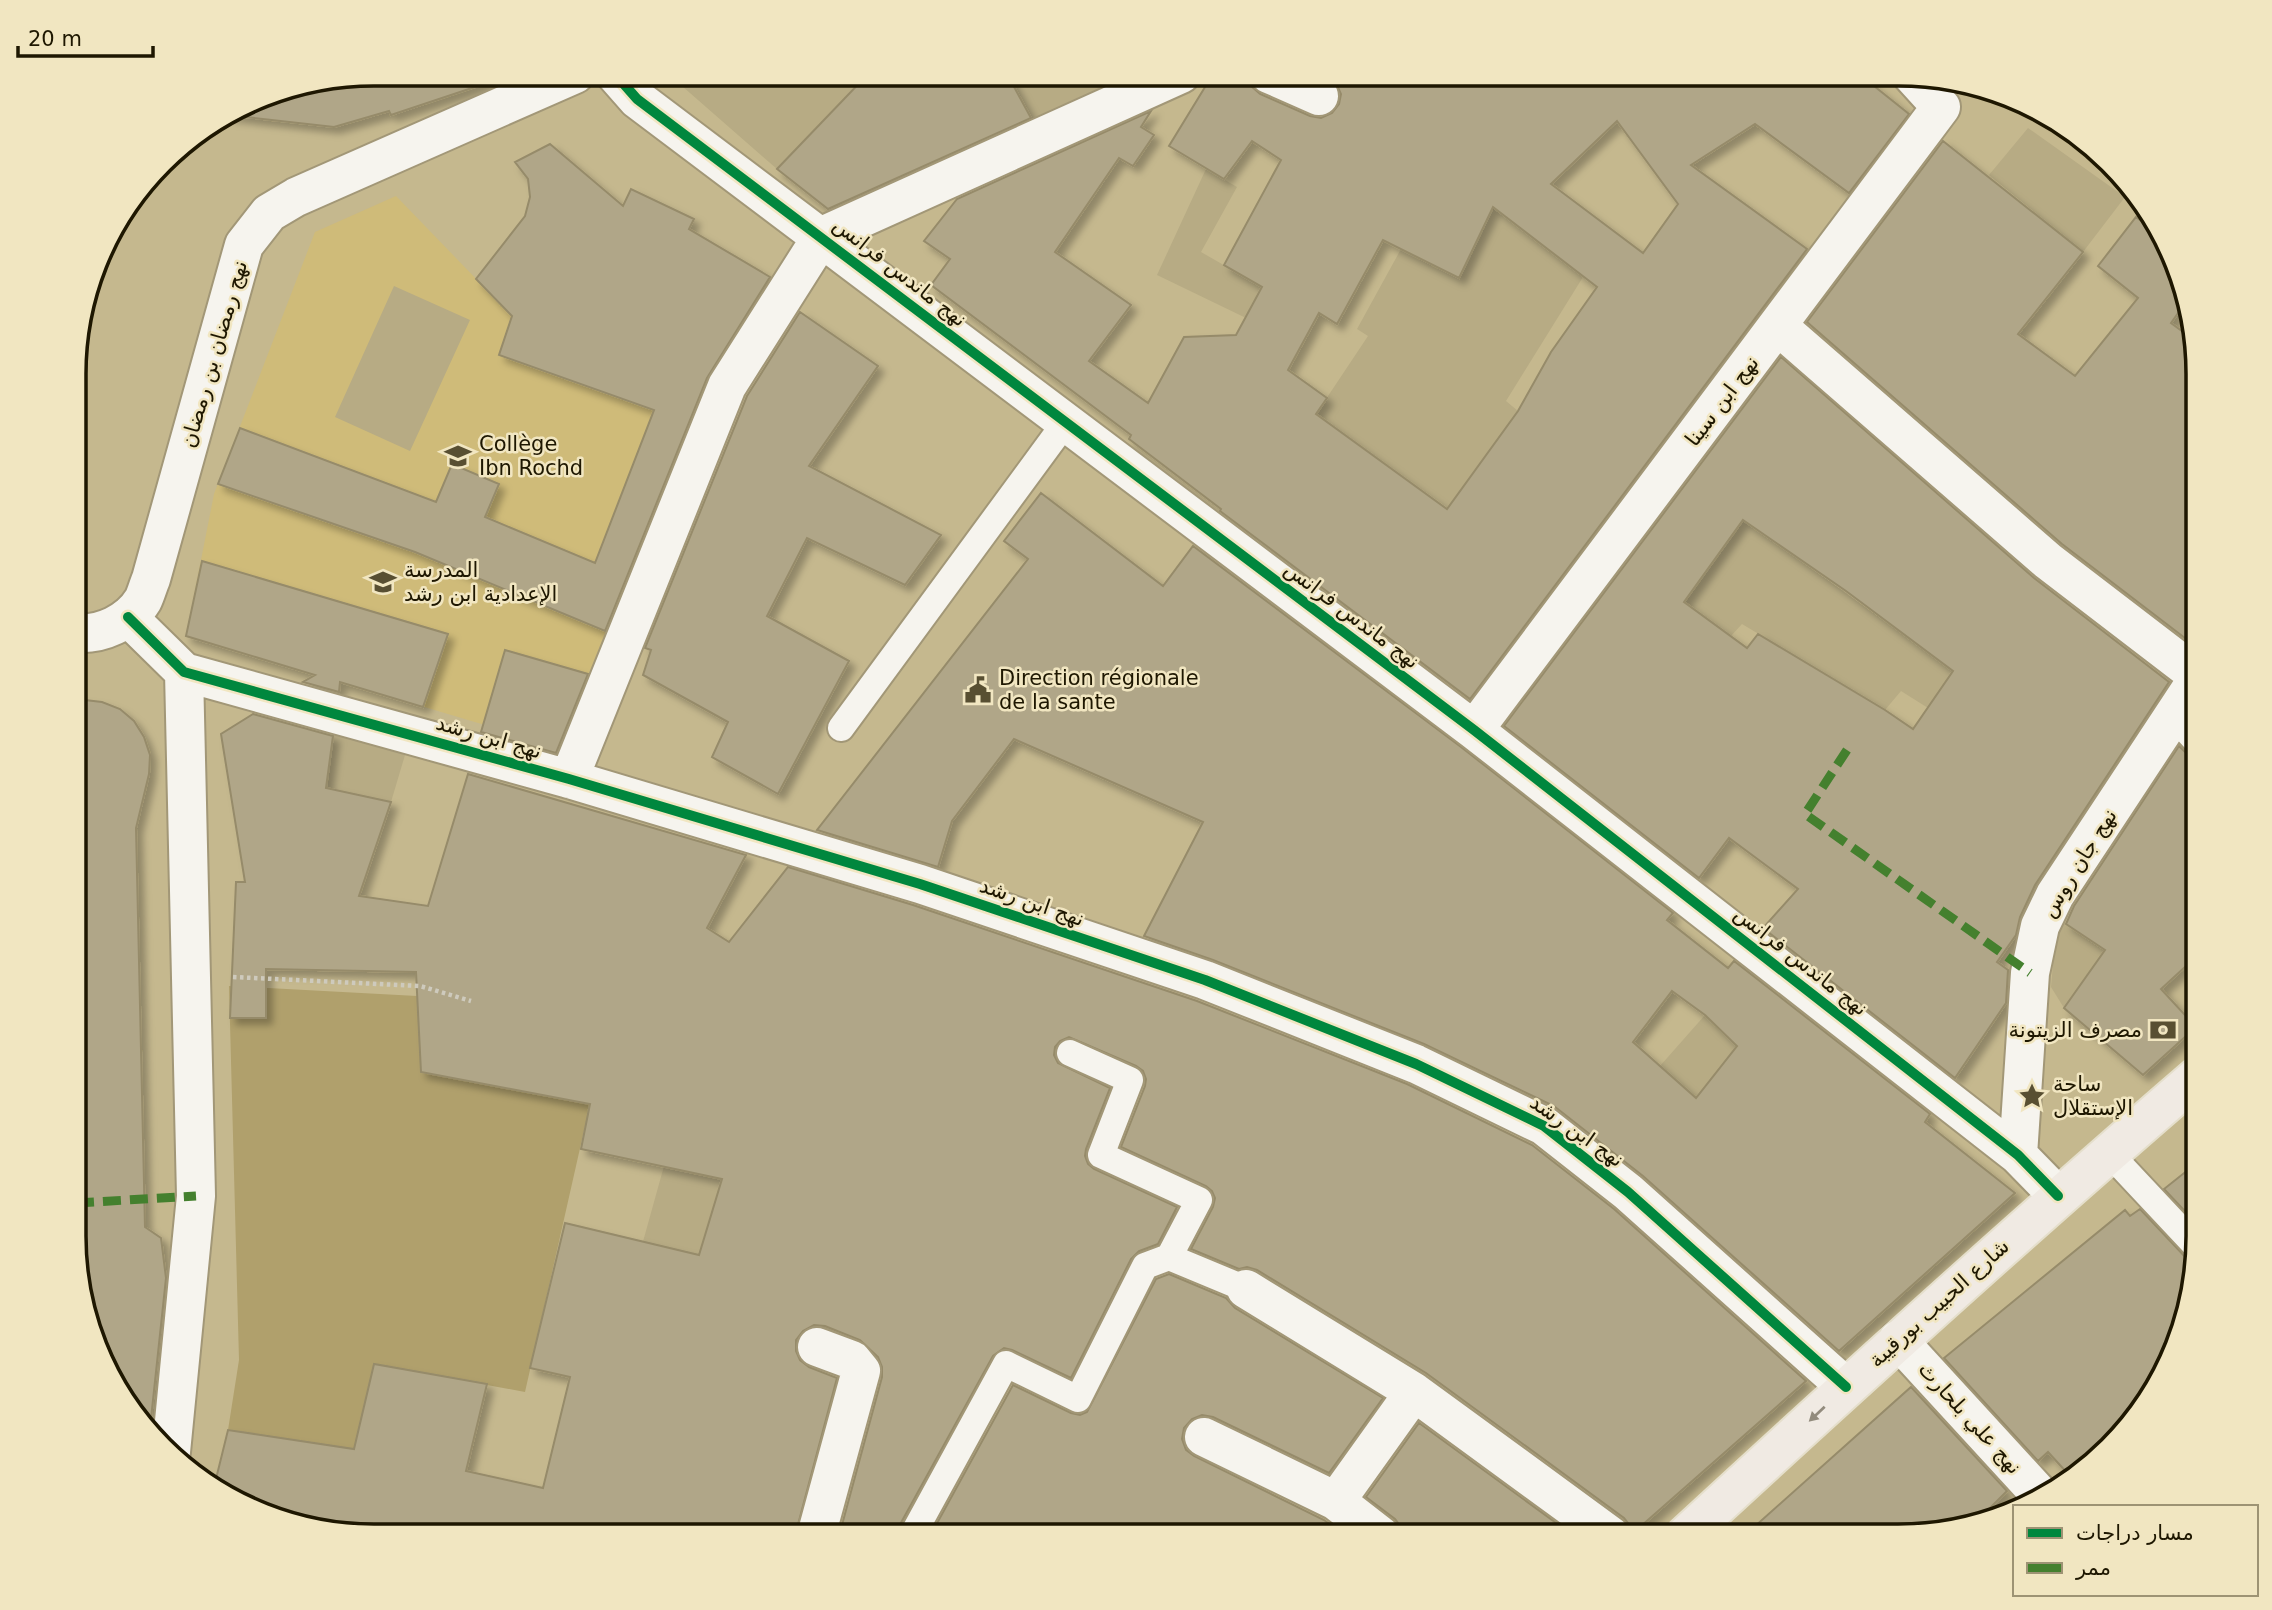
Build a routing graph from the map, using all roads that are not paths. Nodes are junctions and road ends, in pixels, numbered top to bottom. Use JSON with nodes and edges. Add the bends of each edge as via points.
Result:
{"nodes":[{"id":1,"x":548,"y":86,"type":"edge"},
{"id":2,"x":626,"y":86,"type":"edge"},
{"id":3,"x":1154,"y":86,"type":"edge"},
{"id":4,"x":1296,"y":86,"type":"edge"},
{"id":5,"x":1922,"y":87,"type":"edge"},
{"id":6,"x":1319,"y":96,"type":"dead end"},
{"id":7,"x":822,"y":236,"type":"junction"},
{"id":8,"x":1778,"y":326,"type":"junction"},
{"id":9,"x":1065,"y":423,"type":"junction"},
{"id":10,"x":128,"y":617,"type":"junction"},
{"id":11,"x":86,"y":634,"type":"edge"},
{"id":12,"x":2186,"y":668,"type":"edge"},
{"id":13,"x":184,"y":672,"type":"junction"},
{"id":14,"x":841,"y":728,"type":"dead end"},
{"id":15,"x":2185,"y":729,"type":"edge"},
{"id":16,"x":1474,"y":730,"type":"junction"},
{"id":17,"x":569,"y":779,"type":"junction"},
{"id":18,"x":1070,"y":1052,"type":"dead end"},
{"id":19,"x":2186,"y":1086,"type":"edge"},
{"id":20,"x":2109,"y":1153,"type":"junction"},
{"id":21,"x":2018,"y":1154,"type":"junction"},
{"id":22,"x":2058,"y":1196,"type":"junction"},
{"id":23,"x":2186,"y":1235,"type":"edge"},
{"id":24,"x":1169,"y":1257,"type":"junction"},
{"id":25,"x":1245,"y":1289,"type":"joint"},
{"id":26,"x":1898,"y":1340,"type":"junction"},
{"id":27,"x":817,"y":1348,"type":"dead end"},
{"id":28,"x":1846,"y":1387,"type":"junction"},
{"id":29,"x":1414,"y":1392,"type":"junction"},
{"id":30,"x":1204,"y":1437,"type":"dead end"},
{"id":31,"x":172,"y":1442,"type":"edge"},
{"id":32,"x":2035,"y":1490,"type":"edge"},
{"id":33,"x":1336,"y":1502,"type":"junction"},
{"id":34,"x":819,"y":1524,"type":"edge"},
{"id":35,"x":919,"y":1524,"type":"edge"},
{"id":36,"x":1365,"y":1524,"type":"edge"},
{"id":37,"x":1595,"y":1524,"type":"edge"},
{"id":38,"x":1698,"y":1524,"type":"edge"}],
"edges":[{"from":1,"to":10,"type":"street","name":"نهج رمضان بن رمضان","via":[[269,213],[244,245],[151,579],[143,600]]},
{"from":2,"to":7,"type":"street","name":"نهج ماندس فرانس"},
{"from":3,"to":7,"type":"street"},
{"from":4,"to":6,"type":"street"},
{"from":5,"to":8,"type":"street","name":"نهج ابن سينا","via":[[1941,107]]},
{"from":7,"to":9,"type":"street","name":"نهج ماندس فرانس"},
{"from":7,"to":17,"type":"street","via":[[727,386]]},
{"from":8,"to":12,"type":"street","via":[[2048,561]]},
{"from":8,"to":16,"type":"street","name":"نهج ابن سينا"},
{"from":9,"to":14,"type":"lane"},
{"from":9,"to":16,"type":"street","name":"نهج ماندس فرانس"},
{"from":10,"to":11,"type":"street","via":[[109,629]]},
{"from":10,"to":13,"type":"street","name":"نهج ابن رشد"},
{"from":13,"to":17,"type":"street","name":"نهج ابن رشد"},
{"from":13,"to":31,"type":"street","via":[[196,1196]]},
{"from":15,"to":21,"type":"street","name":"نهج جان روس","via":[[2055,895],[2040,926],[2030,974]]},
{"from":16,"to":21,"type":"street","name":"نهج ماندس فرانس"},
{"from":17,"to":28,"type":"street","name":"نهج ابن رشد","via":[[920,884],[1205,980],[1416,1064],[1524,1115],[1628,1192]]},
{"from":18,"to":24,"type":"lane","via":[[1130,1080],[1101,1155],[1199,1200]]},
{"from":19,"to":20,"type":"main road","name":"شارع الحبيب بورقيبة"},
{"from":20,"to":22,"type":"main road","name":"شارع الحبيب بورقيبة"},
{"from":20,"to":23,"type":"lane"},
{"from":21,"to":22,"type":"street","name":"نهج ماندس فرانس"},
{"from":22,"to":26,"type":"main road","name":"شارع الحبيب بورقيبة"},
{"from":24,"to":25,"type":"lane"},
{"from":24,"to":35,"type":"lane","via":[[1145,1266],[1078,1399],[1006,1364]]},
{"from":25,"to":29,"type":"street"},
{"from":26,"to":28,"type":"main road","name":"شارع الحبيب بورقيبة"},
{"from":26,"to":32,"type":"street","name":"نهج علي بلحارث"},
{"from":27,"to":34,"type":"street","via":[[852,1360],[861,1371]]},
{"from":28,"to":38,"type":"main road","name":"شارع الحبيب بورقيبة","one_way":true},
{"from":29,"to":33,"type":"street"},
{"from":29,"to":37,"type":"street"},
{"from":30,"to":33,"type":"street"},
{"from":33,"to":36,"type":"street"}]}
